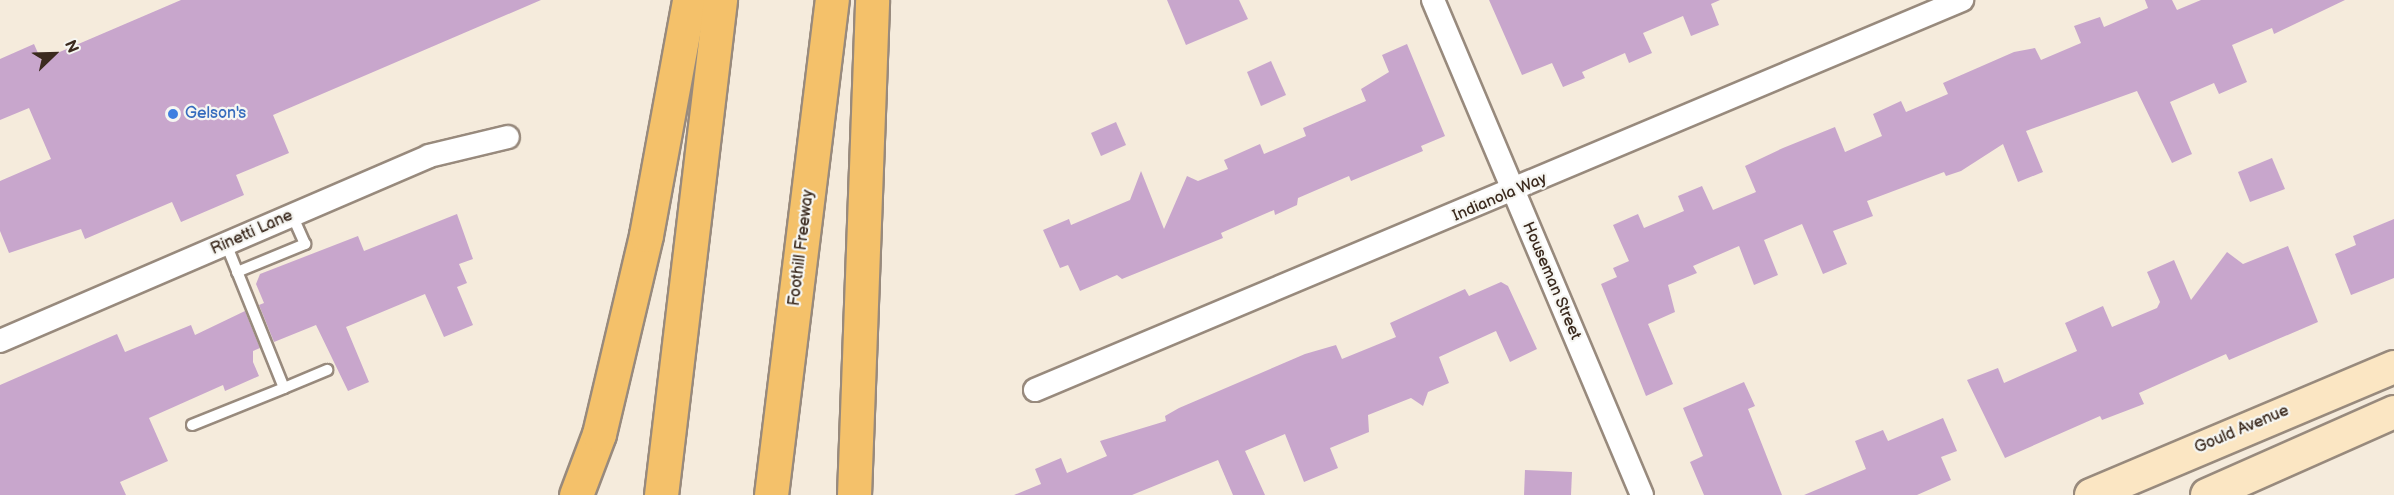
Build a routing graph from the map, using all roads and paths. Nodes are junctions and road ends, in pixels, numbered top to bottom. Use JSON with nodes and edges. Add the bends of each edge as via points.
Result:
{"nodes":[{"id":1,"x":689,"y":0,"type":"edge"},
{"id":2,"x":720,"y":0,"type":"edge"},
{"id":3,"x":832,"y":0,"type":"edge"},
{"id":4,"x":872,"y":0,"type":"edge"},
{"id":5,"x":1433,"y":0,"type":"edge"},
{"id":6,"x":1962,"y":0,"type":"edge"},
{"id":7,"x":508,"y":137,"type":"dead end"},
{"id":8,"x":1514,"y":193,"type":"junction"},
{"id":9,"x":292,"y":215,"type":"junction"},
{"id":10,"x":226,"y":244,"type":"junction"},
{"id":11,"x":237,"y":272,"type":"junction"},
{"id":12,"x":0,"y":341,"type":"edge"},
{"id":13,"x":2394,"y":367,"type":"edge"},
{"id":14,"x":327,"y":370,"type":"dead end"},
{"id":15,"x":284,"y":388,"type":"junction"},
{"id":16,"x":1035,"y":390,"type":"dead end"},
{"id":17,"x":2394,"y":412,"type":"edge"},
{"id":18,"x":192,"y":425,"type":"dead end"},
{"id":19,"x":576,"y":495,"type":"edge"},
{"id":20,"x":661,"y":495,"type":"edge"},
{"id":21,"x":771,"y":495,"type":"edge"},
{"id":22,"x":854,"y":495,"type":"edge"},
{"id":23,"x":1642,"y":495,"type":"edge"},
{"id":24,"x":2091,"y":495,"type":"edge"},
{"id":25,"x":2207,"y":495,"type":"edge"}],
"edges":[{"from":1,"to":19,"type":"highway","via":[[646,235],[599,434]]},
{"from":2,"to":20,"type":"highway"},
{"from":3,"to":21,"type":"highway","name":"Foothill Freeway"},
{"from":4,"to":22,"type":"highway"},
{"from":5,"to":8,"type":"street","name":"Houseman Street"},
{"from":6,"to":8,"type":"street","name":"Indianola Way"},
{"from":7,"to":9,"type":"street","name":"Rinetti Lane","via":[[429,156]]},
{"from":8,"to":16,"type":"street","name":"Indianola Way"},
{"from":8,"to":23,"type":"street","name":"Houseman Street"},
{"from":9,"to":10,"type":"street","name":"Rinetti Lane"},
{"from":9,"to":11,"type":"lane","via":[[305,244]]},
{"from":10,"to":11,"type":"lane"},
{"from":10,"to":12,"type":"street","name":"Rinetti Lane"},
{"from":11,"to":15,"type":"lane"},
{"from":13,"to":24,"type":"street","name":"Gould Avenue"},
{"from":14,"to":15,"type":"lane"},
{"from":15,"to":18,"type":"lane"},
{"from":17,"to":25,"type":"street"}]}
